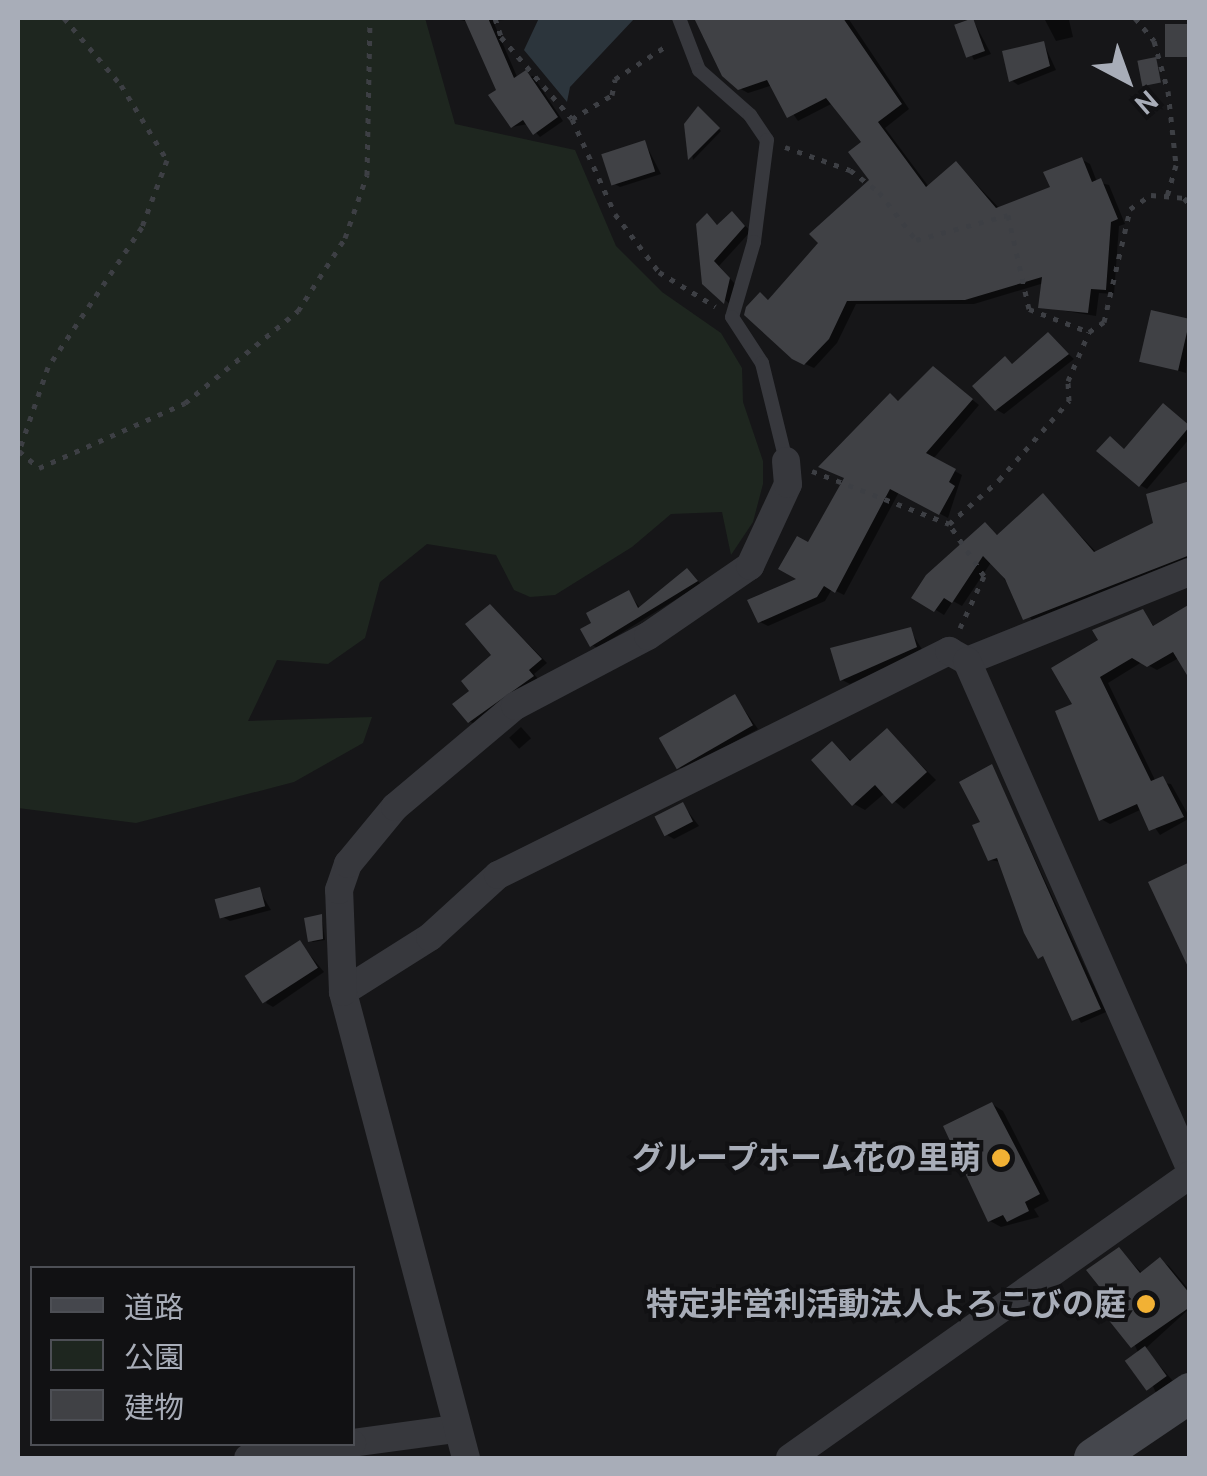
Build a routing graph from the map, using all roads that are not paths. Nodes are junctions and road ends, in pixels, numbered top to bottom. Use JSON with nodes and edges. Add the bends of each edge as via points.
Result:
{"nodes":[{"id":1,"x":679,"y":18,"type":"edge"},
{"id":2,"x":786,"y":461,"type":"joint"},
{"id":3,"x":1190,"y":572,"type":"edge"},
{"id":4,"x":958,"y":656,"type":"junction"},
{"id":5,"x":343,"y":992,"type":"junction"},
{"id":6,"x":1190,"y":1172,"type":"edge"},
{"id":7,"x":1190,"y":1394,"type":"edge"},
{"id":8,"x":454,"y":1429,"type":"junction"},
{"id":9,"x":355,"y":1444,"type":"edge"},
{"id":10,"x":337,"y":1446,"type":"edge"},
{"id":11,"x":248,"y":1458,"type":"edge"},
{"id":12,"x":466,"y":1458,"type":"edge"},
{"id":13,"x":790,"y":1458,"type":"edge"},
{"id":14,"x":1094,"y":1458,"type":"edge"}],
"edges":[{"from":1,"to":2,"type":"lane","via":[[698,70],[767,140],[754,242],[732,317],[762,363]]},
{"from":2,"to":5,"type":"street","via":[[788,484],[750,566],[648,636],[515,706],[396,807],[348,864],[338,890]]},
{"from":3,"to":4,"type":"street"},
{"from":4,"to":5,"type":"street","via":[[498,875],[430,937]]},
{"from":4,"to":6,"type":"street"},
{"from":5,"to":8,"type":"street"},
{"from":6,"to":13,"type":"street"},
{"from":7,"to":14,"type":"main road"},
{"from":8,"to":9,"type":"street"},
{"from":8,"to":12,"type":"street"},
{"from":10,"to":11,"type":"street"}]}
